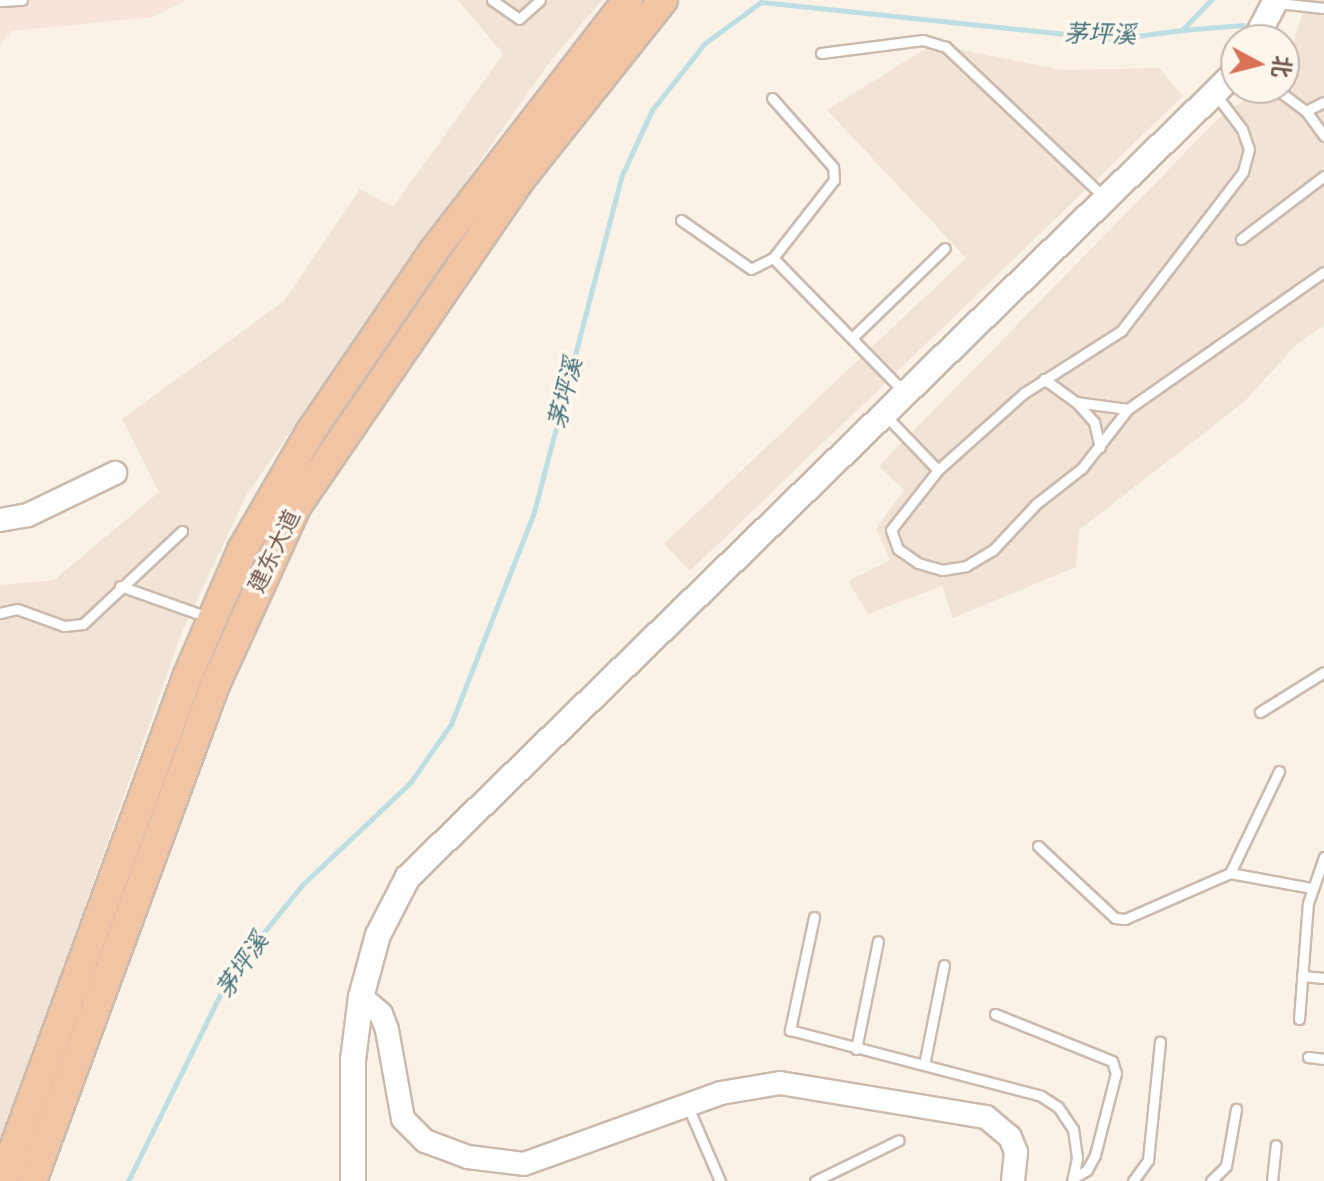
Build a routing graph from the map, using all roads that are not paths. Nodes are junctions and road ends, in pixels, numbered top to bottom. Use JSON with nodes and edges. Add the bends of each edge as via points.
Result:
{"nodes":[{"id":1,"x":22,"y":0,"type":"edge"},
{"id":2,"x":492,"y":0,"type":"edge"},
{"id":3,"x":540,"y":0,"type":"edge"},
{"id":4,"x":628,"y":0,"type":"edge"},
{"id":5,"x":663,"y":0,"type":"edge"},
{"id":6,"x":0,"y":1,"type":"edge"},
{"id":7,"x":1276,"y":1,"type":"edge"},
{"id":8,"x":1324,"y":8,"type":"edge"},
{"id":9,"x":1264,"y":24,"type":"edge"},
{"id":10,"x":821,"y":53,"type":"dead end"},
{"id":11,"x":1220,"y":90,"type":"edge"},
{"id":12,"x":1216,"y":95,"type":"junction"},
{"id":13,"x":772,"y":98,"type":"dead end"},
{"id":14,"x":1324,"y":102,"type":"edge"},
{"id":15,"x":1297,"y":104,"type":"edge"},
{"id":16,"x":1306,"y":111,"type":"junction"},
{"id":17,"x":1324,"y":136,"type":"edge"},
{"id":18,"x":1324,"y":176,"type":"edge"},
{"id":19,"x":1107,"y":199,"type":"junction"},
{"id":20,"x":681,"y":220,"type":"dead end"},
{"id":21,"x":1241,"y":239,"type":"dead end"},
{"id":22,"x":945,"y":248,"type":"dead end"},
{"id":23,"x":773,"y":258,"type":"junction"},
{"id":24,"x":1324,"y":272,"type":"edge"},
{"id":25,"x":852,"y":338,"type":"junction"},
{"id":26,"x":1044,"y":379,"type":"junction"},
{"id":27,"x":905,"y":393,"type":"junction"},
{"id":28,"x":1076,"y":402,"type":"junction"},
{"id":29,"x":1128,"y":409,"type":"junction"},
{"id":30,"x":884,"y":414,"type":"junction"},
{"id":31,"x":1100,"y":447,"type":"junction"},
{"id":32,"x":938,"y":470,"type":"junction"},
{"id":33,"x":115,"y":473,"type":"dead end"},
{"id":34,"x":0,"y":520,"type":"edge"},
{"id":35,"x":182,"y":531,"type":"dead end"},
{"id":36,"x":120,"y":586,"type":"junction"},
{"id":37,"x":0,"y":613,"type":"edge"},
{"id":38,"x":210,"y":618,"type":"junction"},
{"id":39,"x":238,"y":628,"type":"junction"},
{"id":40,"x":1324,"y":672,"type":"edge"},
{"id":41,"x":1260,"y":712,"type":"dead end"},
{"id":42,"x":1279,"y":771,"type":"dead end"},
{"id":43,"x":1038,"y":846,"type":"dead end"},
{"id":44,"x":1324,"y":857,"type":"edge"},
{"id":45,"x":1230,"y":873,"type":"junction"},
{"id":46,"x":1311,"y":888,"type":"junction"},
{"id":47,"x":814,"y":917,"type":"dead end"},
{"id":48,"x":878,"y":941,"type":"dead end"},
{"id":49,"x":944,"y":965,"type":"dead end"},
{"id":50,"x":1302,"y":976,"type":"junction"},
{"id":51,"x":1324,"y":978,"type":"edge"},
{"id":52,"x":361,"y":997,"type":"junction"},
{"id":53,"x":995,"y":1014,"type":"dead end"},
{"id":54,"x":1299,"y":1019,"type":"dead end"},
{"id":55,"x":1160,"y":1042,"type":"dead end"},
{"id":56,"x":856,"y":1049,"type":"junction"},
{"id":57,"x":1308,"y":1057,"type":"dead end"},
{"id":58,"x":1324,"y":1059,"type":"edge"},
{"id":59,"x":924,"y":1065,"type":"junction"},
{"id":60,"x":687,"y":1106,"type":"junction"},
{"id":61,"x":1236,"y":1109,"type":"dead end"},
{"id":62,"x":899,"y":1140,"type":"dead end"},
{"id":63,"x":1276,"y":1145,"type":"dead end"},
{"id":64,"x":1073,"y":1180,"type":"edge"},
{"id":65,"x":2,"y":1181,"type":"edge"},
{"id":66,"x":32,"y":1181,"type":"edge"},
{"id":67,"x":353,"y":1181,"type":"edge"},
{"id":68,"x":720,"y":1181,"type":"edge"},
{"id":69,"x":815,"y":1181,"type":"edge"},
{"id":70,"x":1013,"y":1181,"type":"edge"},
{"id":71,"x":1133,"y":1181,"type":"edge"},
{"id":72,"x":1211,"y":1181,"type":"edge"},
{"id":73,"x":1272,"y":1181,"type":"edge"}],
"edges":[{"from":1,"to":6,"type":"lane"},
{"from":2,"to":3,"type":"lane","via":[[519,19]]},
{"from":4,"to":38,"type":"highway","name":"建东大道","via":[[478,189],[311,431],[242,550]]},
{"from":5,"to":39,"type":"highway","name":"建东大道","via":[[519,181],[331,451],[289,519]]},
{"from":7,"to":8,"type":"lane"},
{"from":7,"to":9,"type":"main road"},
{"from":10,"to":19,"type":"lane","via":[[923,40],[946,47]]},
{"from":11,"to":12,"type":"main road"},
{"from":12,"to":19,"type":"main road"},
{"from":12,"to":26,"type":"lane","via":[[1242,129],[1249,149],[1243,172],[1121,331]]},
{"from":13,"to":23,"type":"lane","via":[[833,167],[834,180]]},
{"from":14,"to":16,"type":"lane"},
{"from":15,"to":16,"type":"lane"},
{"from":16,"to":17,"type":"lane"},
{"from":18,"to":21,"type":"lane"},
{"from":19,"to":27,"type":"main road"},
{"from":20,"to":23,"type":"lane","via":[[751,269]]},
{"from":22,"to":25,"type":"lane"},
{"from":23,"to":25,"type":"lane"},
{"from":24,"to":29,"type":"lane"},
{"from":25,"to":27,"type":"lane"},
{"from":26,"to":28,"type":"lane"},
{"from":26,"to":32,"type":"lane"},
{"from":27,"to":30,"type":"main road"},
{"from":28,"to":29,"type":"lane"},
{"from":28,"to":31,"type":"lane","via":[[1094,422]]},
{"from":29,"to":31,"type":"lane"},
{"from":30,"to":32,"type":"lane"},
{"from":30,"to":52,"type":"main road","via":[[428,853],[391,904]]},
{"from":31,"to":32,"type":"lane","via":[[993,550],[966,566],[942,570],[918,563],[898,549],[891,530]]},
{"from":33,"to":34,"type":"street","via":[[28,515]]},
{"from":35,"to":36,"type":"lane"},
{"from":36,"to":37,"type":"lane","via":[[83,624],[64,626],[17,609]]},
{"from":36,"to":38,"type":"lane"},
{"from":38,"to":39,"type":"lane"},
{"from":38,"to":65,"type":"highway","name":"建东大道"},
{"from":39,"to":66,"type":"highway","name":"建东大道"},
{"from":40,"to":41,"type":"lane"},
{"from":42,"to":45,"type":"lane"},
{"from":43,"to":45,"type":"lane","via":[[1115,918],[1125,919]]},
{"from":44,"to":46,"type":"lane"},
{"from":45,"to":46,"type":"lane"},
{"from":46,"to":50,"type":"lane"},
{"from":47,"to":56,"type":"lane","via":[[790,1030]]},
{"from":48,"to":56,"type":"lane"},
{"from":49,"to":59,"type":"lane"},
{"from":50,"to":51,"type":"lane"},
{"from":50,"to":54,"type":"lane"},
{"from":52,"to":60,"type":"street","via":[[381,1014],[387,1030],[403,1119],[416,1135],[446,1150],[490,1163],[524,1164]]},
{"from":52,"to":67,"type":"main road","via":[[353,1060]]},
{"from":53,"to":64,"type":"lane","via":[[1112,1061],[1116,1073],[1095,1155]]},
{"from":55,"to":71,"type":"lane","via":[[1148,1160]]},
{"from":56,"to":59,"type":"lane"},
{"from":57,"to":58,"type":"lane"},
{"from":59,"to":64,"type":"lane","via":[[1050,1100],[1073,1129]]},
{"from":60,"to":68,"type":"lane"},
{"from":60,"to":70,"type":"street","via":[[741,1088],[780,1083],[971,1112],[1000,1125],[1010,1137],[1016,1152]]},
{"from":61,"to":72,"type":"lane","via":[[1226,1166]]},
{"from":62,"to":69,"type":"lane"},
{"from":63,"to":73,"type":"lane"}]}
